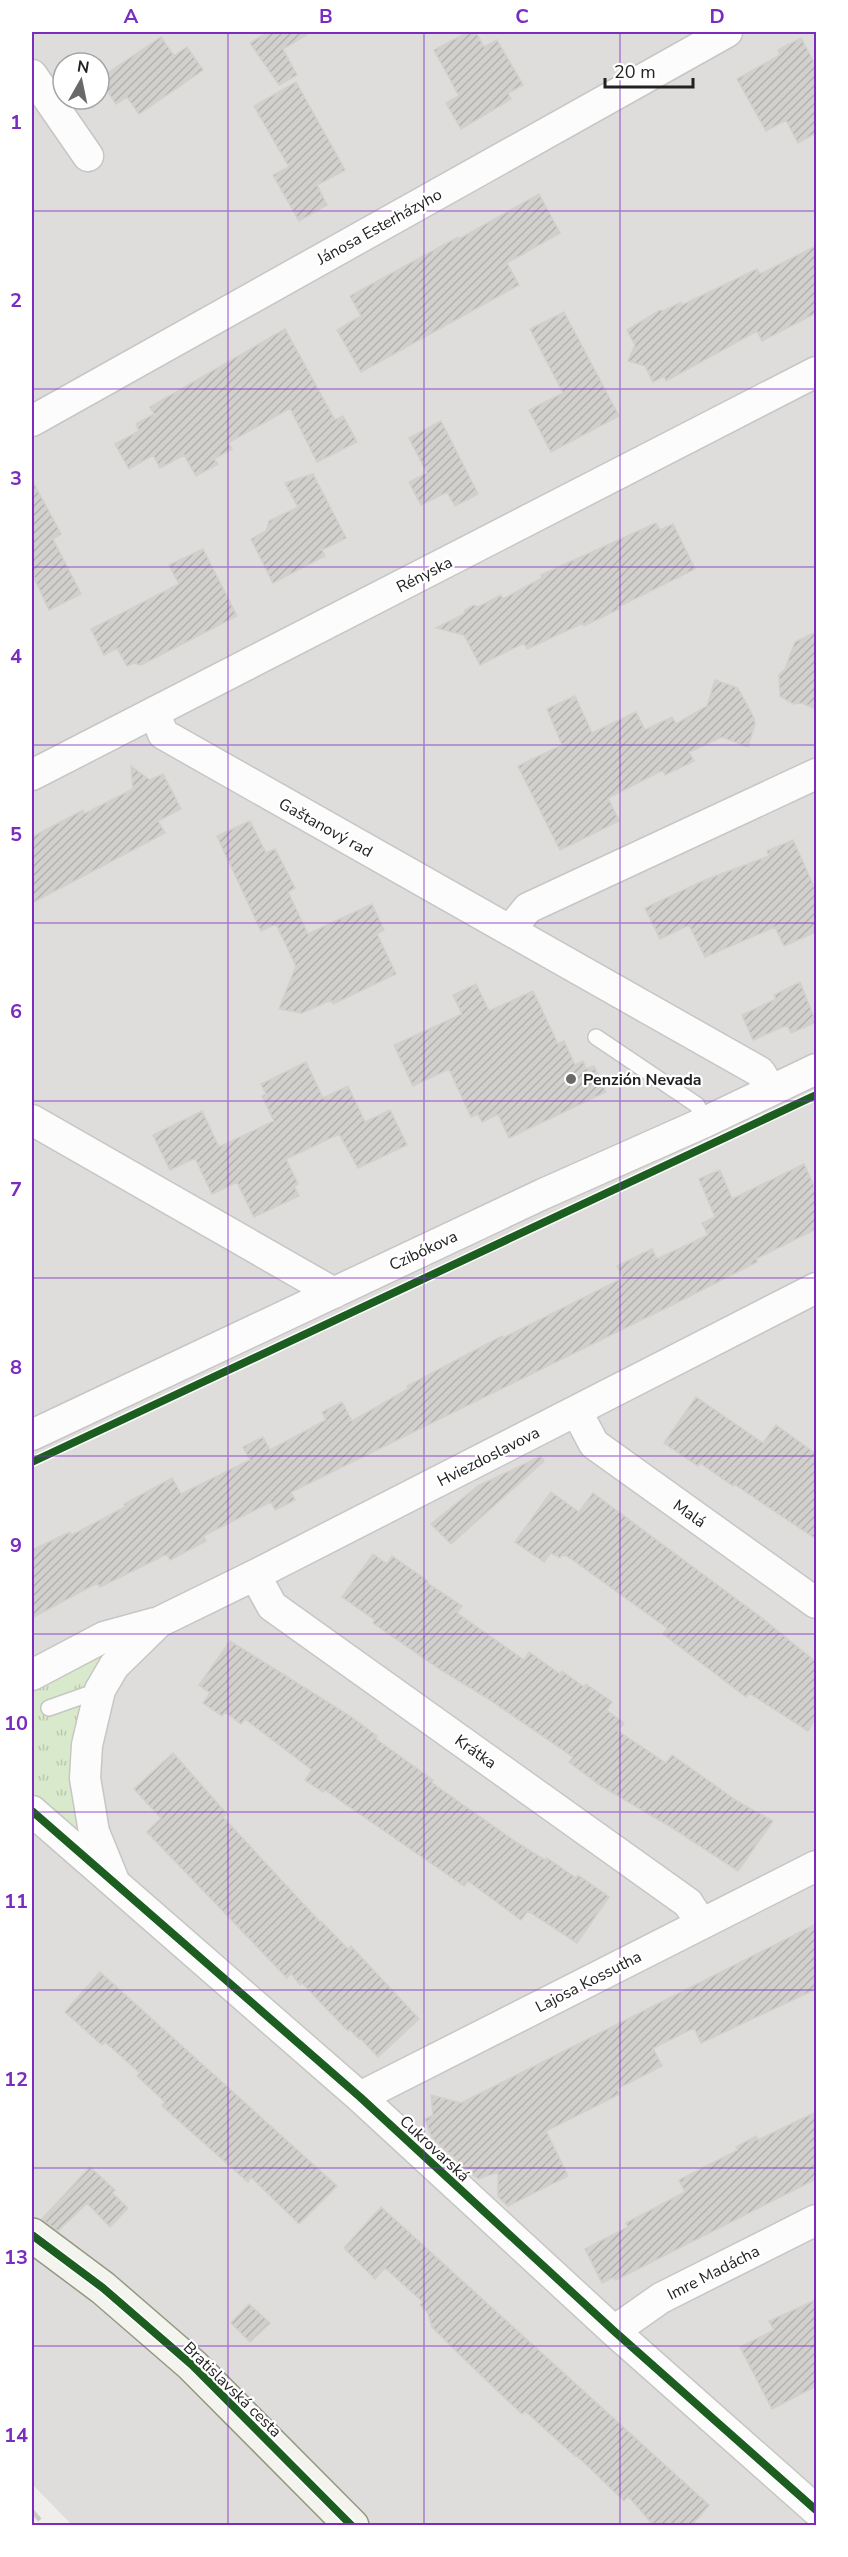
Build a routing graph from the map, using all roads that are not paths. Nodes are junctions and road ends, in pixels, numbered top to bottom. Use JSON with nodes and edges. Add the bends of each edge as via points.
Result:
{"nodes":[{"id":1,"x":727,"y":32,"type":"edge"},
{"id":2,"x":32,"y":75,"type":"edge"},
{"id":3,"x":87,"y":156,"type":"dead end"},
{"id":4,"x":816,"y":372,"type":"edge"},
{"id":5,"x":32,"y":421,"type":"edge"},
{"id":6,"x":154,"y":713,"type":"junction"},
{"id":7,"x":816,"y":774,"type":"edge"},
{"id":8,"x":32,"y":775,"type":"edge"},
{"id":9,"x":510,"y":930,"type":"junction"},
{"id":10,"x":596,"y":1037,"type":"dead end"},
{"id":11,"x":816,"y":1069,"type":"edge"},
{"id":12,"x":771,"y":1090,"type":"junction"},
{"id":13,"x":32,"y":1120,"type":"edge"},
{"id":14,"x":705,"y":1122,"type":"junction"},
{"id":15,"x":816,"y":1288,"type":"edge"},
{"id":16,"x":334,"y":1293,"type":"junction"},
{"id":17,"x":577,"y":1412,"type":"junction"},
{"id":18,"x":32,"y":1435,"type":"edge"},
{"id":19,"x":255,"y":1575,"type":"junction"},
{"id":20,"x":816,"y":1602,"type":"edge"},
{"id":21,"x":159,"y":1622,"type":"junction"},
{"id":22,"x":32,"y":1675,"type":"edge"},
{"id":23,"x":100,"y":1690,"type":"junction"},
{"id":24,"x":49,"y":1708,"type":"dead end"},
{"id":25,"x":32,"y":1810,"type":"edge"},
{"id":26,"x":816,"y":1866,"type":"edge"},
{"id":27,"x":116,"y":1887,"type":"junction"},
{"id":28,"x":701,"y":1923,"type":"junction"},
{"id":29,"x":360,"y":2097,"type":"junction"},
{"id":30,"x":816,"y":2220,"type":"edge"},
{"id":31,"x":32,"y":2235,"type":"edge"},
{"id":32,"x":614,"y":2331,"type":"junction"},
{"id":33,"x":816,"y":2510,"type":"edge"},
{"id":34,"x":352,"y":2526,"type":"edge"}],
"edges":[{"from":1,"to":5,"type":"street","name":"Jánosa Esterházyho"},
{"from":2,"to":3,"type":"street"},
{"from":4,"to":6,"type":"street","name":"Rényska"},
{"from":6,"to":8,"type":"street","name":"Rényska"},
{"from":6,"to":9,"type":"street","name":"Gaštanový rad","via":[[163,734]]},
{"from":7,"to":9,"type":"street","via":[[528,908]]},
{"from":9,"to":12,"type":"street","name":"Gaštanový rad","via":[[760,1072]]},
{"from":10,"to":14,"type":"lane","via":[[697,1106]]},
{"from":11,"to":12,"type":"street","name":"Czibókova"},
{"from":12,"to":14,"type":"street","name":"Czibókova"},
{"from":13,"to":16,"type":"street"},
{"from":14,"to":16,"type":"street","name":"Czibókova"},
{"from":15,"to":17,"type":"street","name":"Hviezdoslavova"},
{"from":16,"to":18,"type":"street","name":"Czibókova"},
{"from":17,"to":19,"type":"street","name":"Hviezdoslavova"},
{"from":17,"to":20,"type":"street","name":"Malá","via":[[594,1444]]},
{"from":19,"to":21,"type":"street","name":"Hviezdoslavova"},
{"from":19,"to":28,"type":"street","name":"Krátka","via":[[272,1606],[688,1903]]},
{"from":21,"to":22,"type":"street","name":"Hviezdoslavova","via":[[104,1637]]},
{"from":21,"to":23,"type":"street","name":"Hviezdoslavova","via":[[114,1666]]},
{"from":23,"to":24,"type":"lane"},
{"from":23,"to":27,"type":"street","name":"Hviezdoslavova","via":[[87,1745],[85,1778],[93,1832]]},
{"from":25,"to":27,"type":"street","name":"Cukrovarská"},
{"from":26,"to":28,"type":"street","name":"Lajosa Kossutha"},
{"from":27,"to":29,"type":"street","name":"Cukrovarská"},
{"from":28,"to":29,"type":"street","name":"Lajosa Kossutha"},
{"from":29,"to":32,"type":"street","name":"Cukrovarská"},
{"from":30,"to":32,"type":"street","name":"Imre Madácha","via":[[661,2298]]},
{"from":31,"to":34,"type":"street","name":"Bratislavská cesta","via":[[103,2288],[192,2365]]},
{"from":32,"to":33,"type":"street","name":"Cukrovarská"}]}
